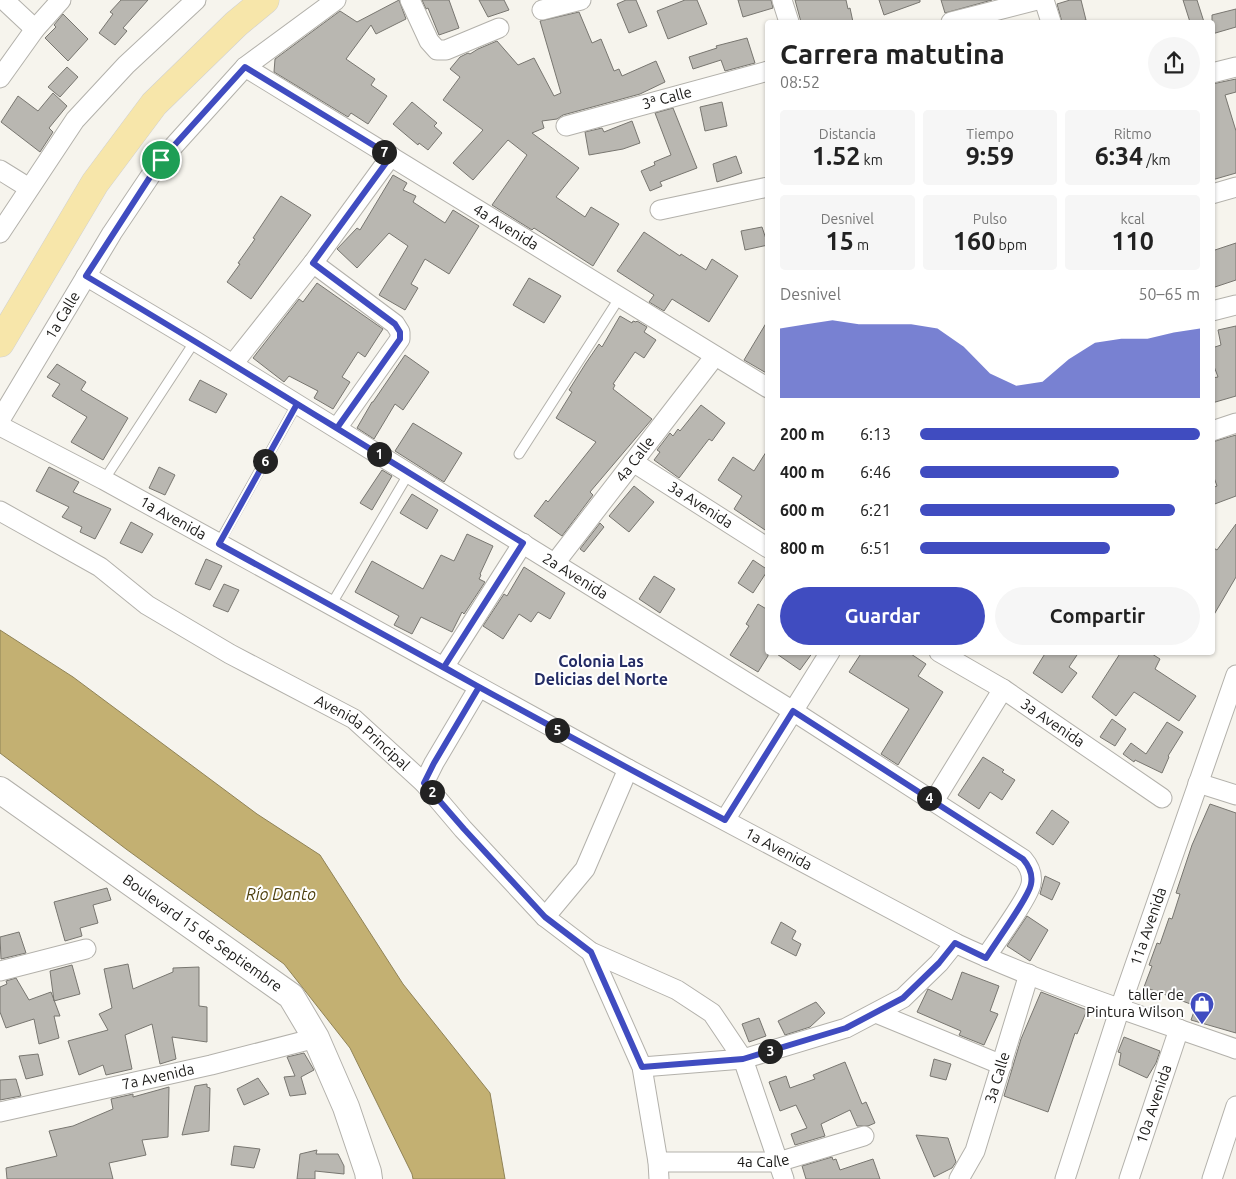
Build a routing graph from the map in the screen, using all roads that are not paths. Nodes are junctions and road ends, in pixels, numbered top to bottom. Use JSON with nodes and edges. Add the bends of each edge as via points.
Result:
{"nodes":[{"id":1,"x":4,"y":0,"type":"edge"},
{"id":2,"x":61,"y":0,"type":"edge"},
{"id":3,"x":196,"y":0,"type":"edge"},
{"id":4,"x":265,"y":0,"type":"edge"},
{"id":5,"x":336,"y":0,"type":"edge"},
{"id":6,"x":410,"y":0,"type":"edge"},
{"id":7,"x":581,"y":0,"type":"edge"},
{"id":8,"x":782,"y":0,"type":"edge"},
{"id":9,"x":1037,"y":0,"type":"edge"},
{"id":10,"x":1044,"y":0,"type":"edge"},
{"id":11,"x":542,"y":10,"type":"dead end"},
{"id":12,"x":788,"y":20,"type":"edge"},
{"id":13,"x":958,"y":20,"type":"edge"},
{"id":14,"x":1049,"y":20,"type":"edge"},
{"id":15,"x":499,"y":28,"type":"dead end"},
{"id":16,"x":35,"y":29,"type":"junction"},
{"id":17,"x":245,"y":67,"type":"junction"},
{"id":18,"x":1236,"y":67,"type":"edge"},
{"id":19,"x":765,"y":72,"type":"edge"},
{"id":20,"x":1215,"y":72,"type":"edge"},
{"id":21,"x":0,"y":78,"type":"edge"},
{"id":22,"x":566,"y":126,"type":"dead end"},
{"id":23,"x":391,"y":156,"type":"junction"},
{"id":24,"x":0,"y":170,"type":"edge"},
{"id":25,"x":1236,"y":187,"type":"edge"},
{"id":26,"x":29,"y":188,"type":"junction"},
{"id":27,"x":765,"y":188,"type":"edge"},
{"id":28,"x":1215,"y":193,"type":"edge"},
{"id":29,"x":660,"y":210,"type":"dead end"},
{"id":30,"x":0,"y":233,"type":"edge"},
{"id":31,"x":313,"y":263,"type":"junction"},
{"id":32,"x":86,"y":276,"type":"junction"},
{"id":33,"x":620,"y":297,"type":"junction"},
{"id":34,"x":1236,"y":305,"type":"edge"},
{"id":35,"x":1215,"y":310,"type":"edge"},
{"id":36,"x":195,"y":341,"type":"junction"},
{"id":37,"x":0,"y":343,"type":"edge"},
{"id":38,"x":715,"y":356,"type":"junction"},
{"id":39,"x":233,"y":364,"type":"junction"},
{"id":40,"x":765,"y":386,"type":"edge"},
{"id":41,"x":297,"y":404,"type":"junction"},
{"id":42,"x":0,"y":420,"type":"edge"},
{"id":43,"x":1236,"y":423,"type":"edge"},
{"id":44,"x":0,"y":426,"type":"edge"},
{"id":45,"x":337,"y":428,"type":"junction"},
{"id":46,"x":1215,"y":430,"type":"edge"},
{"id":47,"x":519,"y":454,"type":"dead end"},
{"id":48,"x":633,"y":462,"type":"junction"},
{"id":49,"x":409,"y":473,"type":"junction"},
{"id":50,"x":104,"y":480,"type":"junction"},
{"id":51,"x":0,"y":511,"type":"edge"},
{"id":52,"x":523,"y":543,"type":"junction"},
{"id":53,"x":219,"y":544,"type":"junction"},
{"id":54,"x":765,"y":546,"type":"edge"},
{"id":55,"x":555,"y":563,"type":"junction"},
{"id":56,"x":331,"y":605,"type":"junction"},
{"id":57,"x":828,"y":655,"type":"edge"},
{"id":58,"x":944,"y":655,"type":"edge"},
{"id":59,"x":444,"y":667,"type":"junction"},
{"id":60,"x":1236,"y":675,"type":"edge"},
{"id":61,"x":479,"y":687,"type":"junction"},
{"id":62,"x":1003,"y":689,"type":"junction"},
{"id":63,"x":793,"y":711,"type":"junction"},
{"id":64,"x":628,"y":769,"type":"junction"},
{"id":65,"x":424,"y":783,"type":"junction"},
{"id":66,"x":1198,"y":783,"type":"junction"},
{"id":67,"x":0,"y":790,"type":"edge"},
{"id":68,"x":1236,"y":795,"type":"edge"},
{"id":69,"x":1162,"y":798,"type":"dead end"},
{"id":70,"x":934,"y":801,"type":"junction"},
{"id":71,"x":725,"y":820,"type":"junction"},
{"id":72,"x":545,"y":917,"type":"junction"},
{"id":73,"x":955,"y":943,"type":"junction"},
{"id":74,"x":86,"y":949,"type":"dead end"},
{"id":75,"x":591,"y":952,"type":"junction"},
{"id":76,"x":986,"y":958,"type":"junction"},
{"id":77,"x":0,"y":972,"type":"edge"},
{"id":78,"x":1029,"y":974,"type":"junction"},
{"id":79,"x":1120,"y":1008,"type":"junction"},
{"id":80,"x":876,"y":1013,"type":"junction"},
{"id":81,"x":1179,"y":1029,"type":"junction"},
{"id":82,"x":316,"y":1038,"type":"junction"},
{"id":83,"x":1236,"y":1049,"type":"edge"},
{"id":84,"x":743,"y":1059,"type":"junction"},
{"id":85,"x":1002,"y":1065,"type":"junction"},
{"id":86,"x":642,"y":1067,"type":"junction"},
{"id":87,"x":1236,"y":1106,"type":"edge"},
{"id":88,"x":0,"y":1112,"type":"edge"},
{"id":89,"x":864,"y":1136,"type":"dead end"},
{"id":90,"x":658,"y":1171,"type":"edge"},
{"id":91,"x":781,"y":1171,"type":"edge"},
{"id":92,"x":369,"y":1179,"type":"edge"},
{"id":93,"x":959,"y":1179,"type":"edge"},
{"id":94,"x":1065,"y":1179,"type":"edge"},
{"id":95,"x":1129,"y":1179,"type":"edge"},
{"id":96,"x":1212,"y":1179,"type":"edge"}],
"edges":[{"from":1,"to":16,"type":"street"},
{"from":2,"to":16,"type":"street"},
{"from":3,"to":26,"type":"street","via":[[126,65],[75,120]]},
{"from":4,"to":37,"type":"main road","via":[[154,104],[95,183]]},
{"from":5,"to":17,"type":"street","name":"1a Calle"},
{"from":6,"to":15,"type":"street","via":[[429,41],[437,50],[446,50]]},
{"from":7,"to":11,"type":"street"},
{"from":8,"to":12,"type":"street"},
{"from":9,"to":13,"type":"street"},
{"from":10,"to":14,"type":"street"},
{"from":16,"to":21,"type":"street"},
{"from":17,"to":23,"type":"street","name":"4a Avenida"},
{"from":17,"to":32,"type":"street","name":"1a Calle","via":[[161,160]]},
{"from":18,"to":20,"type":"street"},
{"from":19,"to":22,"type":"street","name":"3ª Calle"},
{"from":23,"to":31,"type":"street"},
{"from":23,"to":33,"type":"street","name":"4a Avenida"},
{"from":24,"to":26,"type":"street"},
{"from":25,"to":28,"type":"street"},
{"from":26,"to":30,"type":"street"},
{"from":27,"to":29,"type":"street"},
{"from":31,"to":39,"type":"street"},
{"from":31,"to":45,"type":"street","via":[[395,324],[400,332],[400,339]]},
{"from":32,"to":36,"type":"street","name":"2a Avenida"},
{"from":32,"to":42,"type":"street","name":"1a Calle"},
{"from":33,"to":38,"type":"street","name":"4a Avenida"},
{"from":33,"to":47,"type":"lane"},
{"from":34,"to":35,"type":"street"},
{"from":36,"to":39,"type":"street","name":"2a Avenida"},
{"from":36,"to":50,"type":"lane"},
{"from":38,"to":40,"type":"street","name":"4a Avenida"},
{"from":38,"to":48,"type":"street","name":"4a Calle"},
{"from":39,"to":41,"type":"street","name":"2a Avenida"},
{"from":41,"to":45,"type":"street","name":"2a Avenida"},
{"from":41,"to":53,"type":"lane"},
{"from":43,"to":46,"type":"street"},
{"from":44,"to":50,"type":"street","name":"1a Avenida"},
{"from":45,"to":49,"type":"street","name":"2a Avenida"},
{"from":48,"to":54,"type":"street","name":"3a Avenida"},
{"from":48,"to":55,"type":"street","name":"4a Calle"},
{"from":49,"to":52,"type":"street","name":"2a Avenida"},
{"from":49,"to":56,"type":"lane"},
{"from":50,"to":53,"type":"street","name":"1a Avenida"},
{"from":51,"to":65,"type":"street","name":"Avenida Principal","via":[[100,567],[147,605],[354,719]]},
{"from":52,"to":55,"type":"street","name":"2a Avenida"},
{"from":52,"to":59,"type":"street"},
{"from":53,"to":56,"type":"street","name":"1a Avenida"},
{"from":55,"to":63,"type":"street","name":"2a Avenida"},
{"from":56,"to":59,"type":"street","name":"1a Avenida"},
{"from":57,"to":63,"type":"street"},
{"from":58,"to":62,"type":"street","name":"3a Avenida"},
{"from":59,"to":61,"type":"street","name":"1a Avenida"},
{"from":60,"to":66,"type":"street","name":"11a Avenida"},
{"from":61,"to":64,"type":"street","name":"1a Avenida"},
{"from":61,"to":65,"type":"street"},
{"from":62,"to":69,"type":"street","name":"3a Avenida"},
{"from":62,"to":70,"type":"street"},
{"from":63,"to":70,"type":"street","name":"2a Avenida"},
{"from":63,"to":71,"type":"street"},
{"from":64,"to":71,"type":"street","name":"1a Avenida"},
{"from":64,"to":72,"type":"street","via":[[585,869]]},
{"from":65,"to":72,"type":"street","name":"Avenida Principal"},
{"from":66,"to":68,"type":"street"},
{"from":66,"to":79,"type":"street","name":"11a Avenida"},
{"from":67,"to":82,"type":"street","name":"Boulevard 15 de Septiembre","via":[[291,996]]},
{"from":70,"to":76,"type":"street","name":"2a Avenida","via":[[1023,859],[1030,870],[1030,890]]},
{"from":71,"to":73,"type":"street","name":"1a Avenida"},
{"from":72,"to":75,"type":"street","name":"Avenida Principal"},
{"from":73,"to":76,"type":"street","name":"1a Avenida"},
{"from":73,"to":80,"type":"street","via":[[903,998]]},
{"from":74,"to":77,"type":"street"},
{"from":75,"to":84,"type":"street","name":"Avenida Principal","via":[[677,990],[712,1013]]},
{"from":75,"to":86,"type":"street"},
{"from":76,"to":78,"type":"street","name":"1a Avenida"},
{"from":78,"to":79,"type":"street","name":"1a Avenida"},
{"from":78,"to":85,"type":"street","name":"3a Calle"},
{"from":79,"to":81,"type":"street"},
{"from":79,"to":94,"type":"street","name":"11a Avenida"},
{"from":80,"to":84,"type":"street","via":[[846,1028]]},
{"from":80,"to":85,"type":"street"},
{"from":81,"to":83,"type":"street"},
{"from":81,"to":95,"type":"street","name":"10a Avenida"},
{"from":82,"to":88,"type":"street","name":"7a Avenida"},
{"from":82,"to":92,"type":"street","name":"Boulevard 15 de Septiembre","via":[[346,1107]]},
{"from":84,"to":86,"type":"street"},
{"from":84,"to":91,"type":"street","name":"Avenida Principal"},
{"from":85,"to":93,"type":"street","name":"3a Calle","via":[[976,1151]]},
{"from":86,"to":90,"type":"street"},
{"from":87,"to":96,"type":"street"},
{"from":89,"to":91,"type":"street","name":"4a Calle"},
{"from":90,"to":91,"type":"street","name":"4a Calle"}]}
